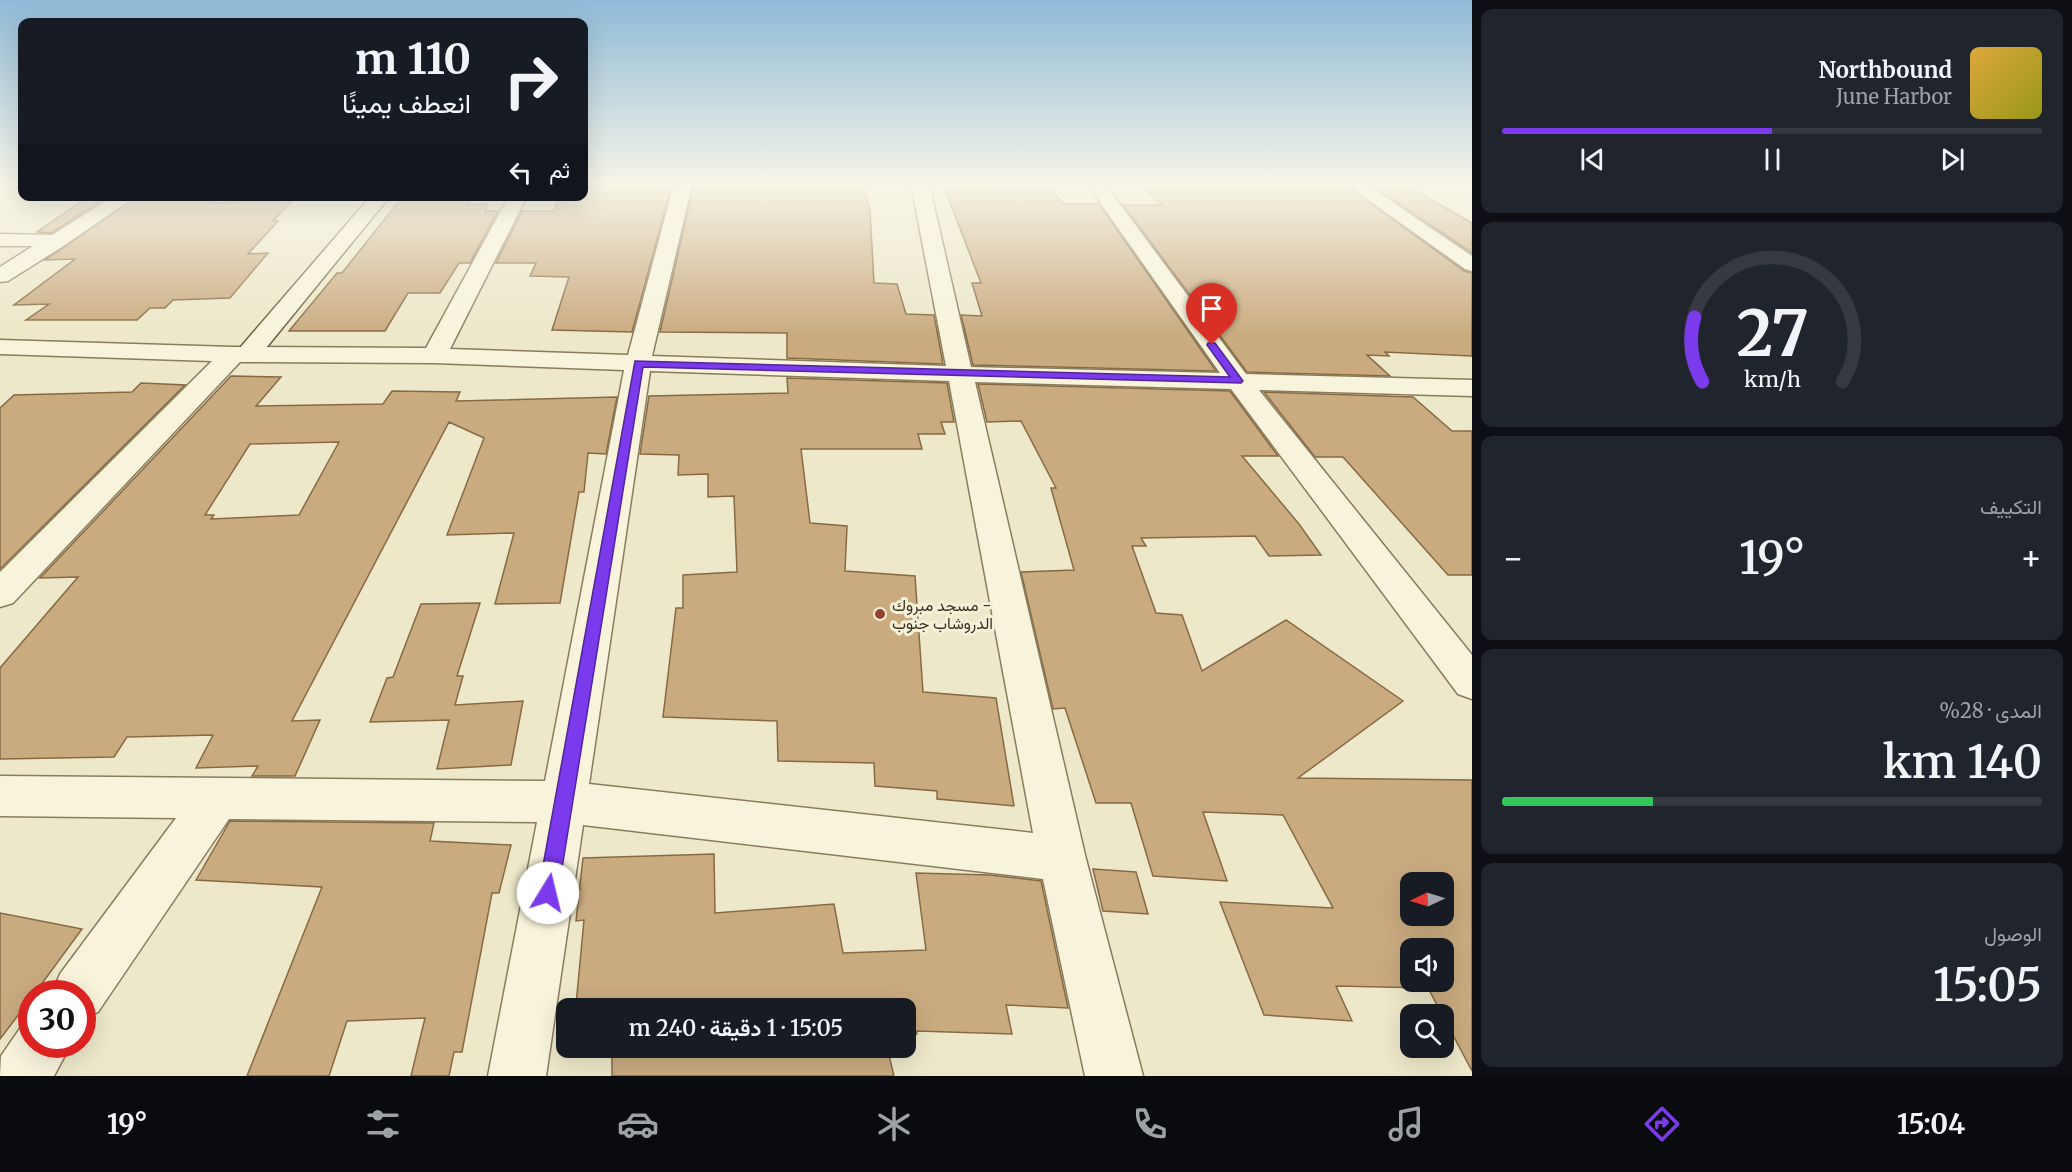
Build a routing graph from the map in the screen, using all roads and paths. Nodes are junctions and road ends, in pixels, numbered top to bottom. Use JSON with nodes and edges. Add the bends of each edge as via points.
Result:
{"nodes":[{"id":1,"x":68,"y":234,"type":"edge"},
{"id":2,"x":347,"y":234,"type":"edge"},
{"id":3,"x":498,"y":234,"type":"edge"},
{"id":4,"x":670,"y":234,"type":"edge"},
{"id":5,"x":931,"y":234,"type":"edge"},
{"id":6,"x":1132,"y":234,"type":"edge"},
{"id":7,"x":1428,"y":234,"type":"edge"},
{"id":8,"x":0,"y":240,"type":"edge"},
{"id":9,"x":58,"y":241,"type":"junction"},
{"id":10,"x":1472,"y":265,"type":"edge"},
{"id":11,"x":0,"y":276,"type":"edge"},
{"id":12,"x":0,"y":347,"type":"edge"},
{"id":13,"x":241,"y":354,"type":"junction"},
{"id":14,"x":434,"y":356,"type":"junction"},
{"id":15,"x":638,"y":364,"type":"junction"},
{"id":16,"x":960,"y":374,"type":"junction"},
{"id":17,"x":1238,"y":381,"type":"junction"},
{"id":18,"x":1472,"y":388,"type":"edge"},
{"id":19,"x":0,"y":594,"type":"edge"},
{"id":20,"x":1472,"y":683,"type":"edge"},
{"id":21,"x":0,"y":796,"type":"edge"},
{"id":22,"x":218,"y":797,"type":"junction"},
{"id":23,"x":564,"y":802,"type":"junction"},
{"id":24,"x":1062,"y":859,"type":"junction"},
{"id":25,"x":88,"y":980,"type":"edge"},
{"id":26,"x":33,"y":1058,"type":"edge"},
{"id":27,"x":21,"y":1076,"type":"edge"},
{"id":28,"x":517,"y":1076,"type":"edge"},
{"id":29,"x":1114,"y":1076,"type":"edge"}],
"edges":[{"from":1,"to":9,"type":"street"},
{"from":2,"to":13,"type":"street"},
{"from":3,"to":14,"type":"street"},
{"from":4,"to":15,"type":"street"},
{"from":5,"to":16,"type":"street"},
{"from":6,"to":17,"type":"street"},
{"from":7,"to":10,"type":"street"},
{"from":8,"to":9,"type":"street"},
{"from":9,"to":11,"type":"street"},
{"from":12,"to":13,"type":"street"},
{"from":13,"to":14,"type":"street"},
{"from":13,"to":19,"type":"street"},
{"from":14,"to":15,"type":"street"},
{"from":15,"to":16,"type":"street"},
{"from":15,"to":23,"type":"street"},
{"from":16,"to":17,"type":"street"},
{"from":16,"to":24,"type":"street"},
{"from":17,"to":18,"type":"street"},
{"from":17,"to":20,"type":"street"},
{"from":21,"to":22,"type":"street"},
{"from":22,"to":23,"type":"street"},
{"from":22,"to":25,"type":"street"},
{"from":23,"to":24,"type":"street"},
{"from":23,"to":28,"type":"street"},
{"from":24,"to":29,"type":"street"},
{"from":26,"to":27,"type":"street"}]}
